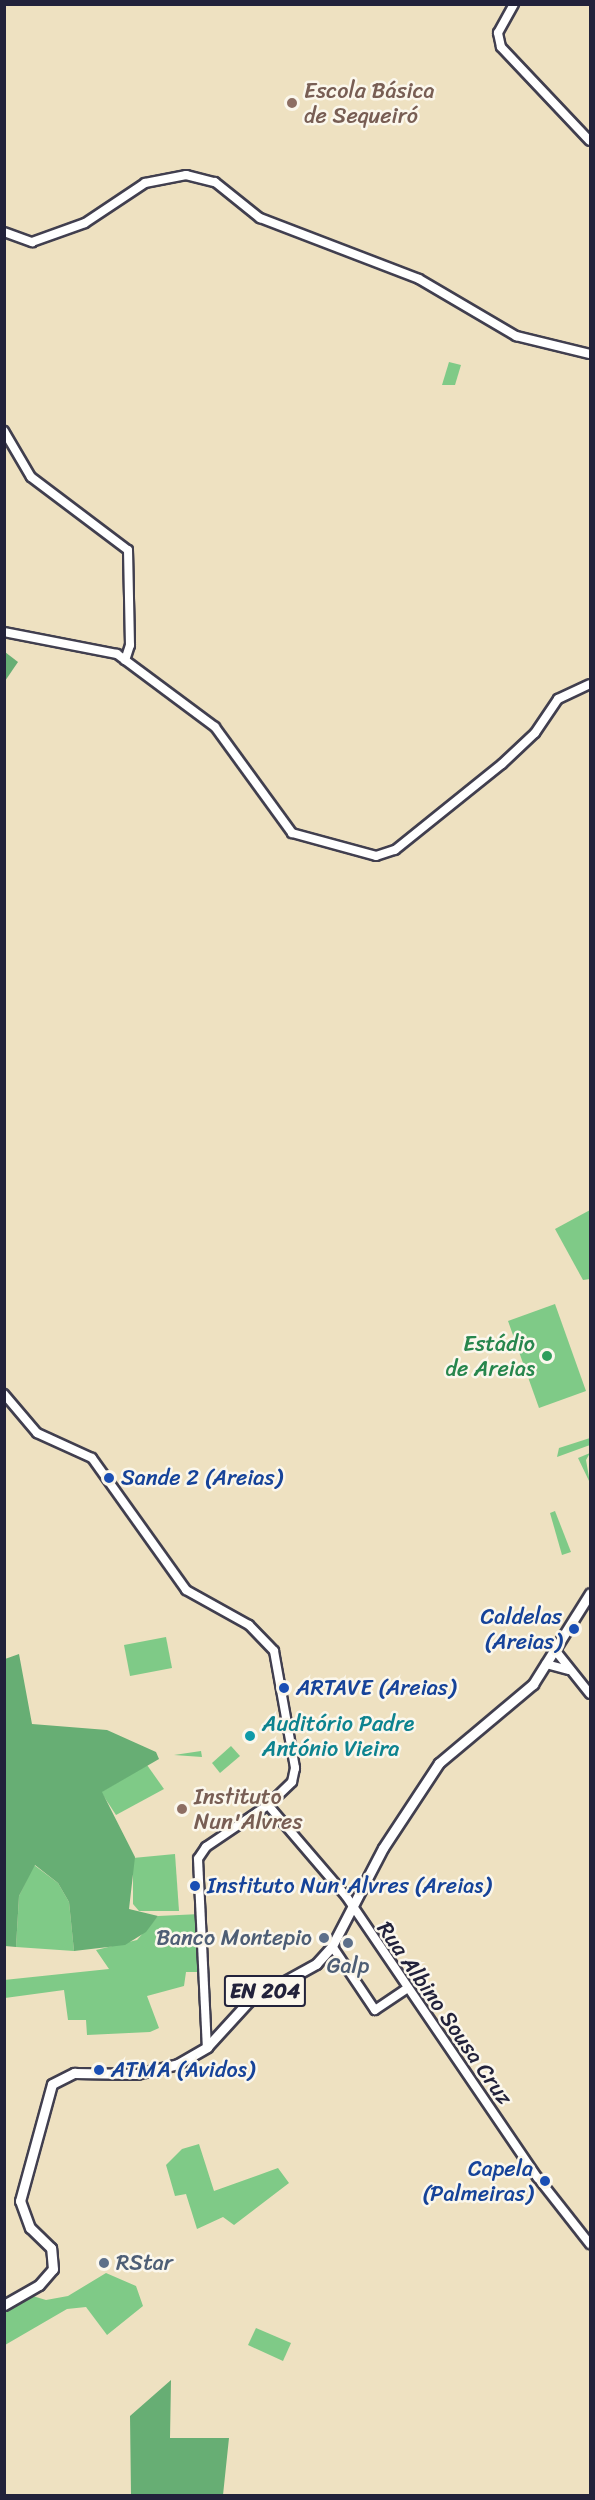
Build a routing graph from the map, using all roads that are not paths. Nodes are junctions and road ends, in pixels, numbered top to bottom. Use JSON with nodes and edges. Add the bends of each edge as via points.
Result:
{"nodes":[{"id":1,"x":514,"y":4,"type":"edge"},
{"id":2,"x":591,"y":141,"type":"edge"},
{"id":3,"x":4,"y":232,"type":"edge"},
{"id":4,"x":591,"y":354,"type":"edge"},
{"id":5,"x":4,"y":431,"type":"edge"},
{"id":6,"x":4,"y":632,"type":"edge"},
{"id":7,"x":125,"y":660,"type":"junction"},
{"id":8,"x":591,"y":684,"type":"edge"},
{"id":9,"x":4,"y":1394,"type":"edge"},
{"id":10,"x":591,"y":1593,"type":"edge"},
{"id":11,"x":555,"y":1650,"type":"junction"},
{"id":12,"x":546,"y":1664,"type":"junction"},
{"id":13,"x":568,"y":1670,"type":"junction"},
{"id":14,"x":591,"y":1694,"type":"edge"},
{"id":15,"x":268,"y":1805,"type":"junction"},
{"id":16,"x":352,"y":1906,"type":"junction"},
{"id":17,"x":332,"y":1946,"type":"junction"},
{"id":18,"x":406,"y":1989,"type":"junction"},
{"id":19,"x":207,"y":2047,"type":"junction"},
{"id":20,"x":591,"y":2244,"type":"edge"},
{"id":21,"x":4,"y":2305,"type":"edge"}],
"edges":[{"from":1,"to":2,"type":"street","via":[[498,33],[501,47]]},
{"from":3,"to":4,"type":"street","via":[[32,242],[85,223],[145,183],[186,175],[215,182],[260,218],[419,279],[516,336]]},
{"from":5,"to":7,"type":"street","via":[[31,477],[128,550],[130,645]]},
{"from":6,"to":7,"type":"street","via":[[107,651]]},
{"from":7,"to":8,"type":"street","via":[[224,736],[292,833],[376,856],[395,850],[502,764],[535,733],[558,699]]},
{"from":9,"to":15,"type":"street","via":[[37,1433],[92,1458],[177,1581],[249,1625],[274,1651],[295,1768],[292,1782]]},
{"from":10,"to":11,"type":"main road","number":"EN 204"},
{"from":11,"to":12,"type":"main road","number":"EN 204"},
{"from":11,"to":13,"type":"street"},
{"from":12,"to":13,"type":"street"},
{"from":12,"to":16,"type":"main road","number":"EN 204","via":[[533,1684],[439,1763]]},
{"from":13,"to":14,"type":"street"},
{"from":15,"to":16,"type":"street","name":"Rua Albino Sousa Cruz"},
{"from":15,"to":19,"type":"street","via":[[200,1854]]},
{"from":16,"to":17,"type":"main road","number":"EN 204"},
{"from":16,"to":18,"type":"street","name":"Rua Albino Sousa Cruz"},
{"from":17,"to":18,"type":"street","via":[[375,2010]]},
{"from":17,"to":19,"type":"main road","number":"EN 204","via":[[316,1964],[249,2001]]},
{"from":18,"to":20,"type":"street","name":"Rua Albino Sousa Cruz"},
{"from":19,"to":21,"type":"main road","number":"EN 204","via":[[177,2064],[137,2074],[74,2073],[52,2084],[20,2201],[30,2228],[51,2248],[53,2269],[39,2285]]}]}
